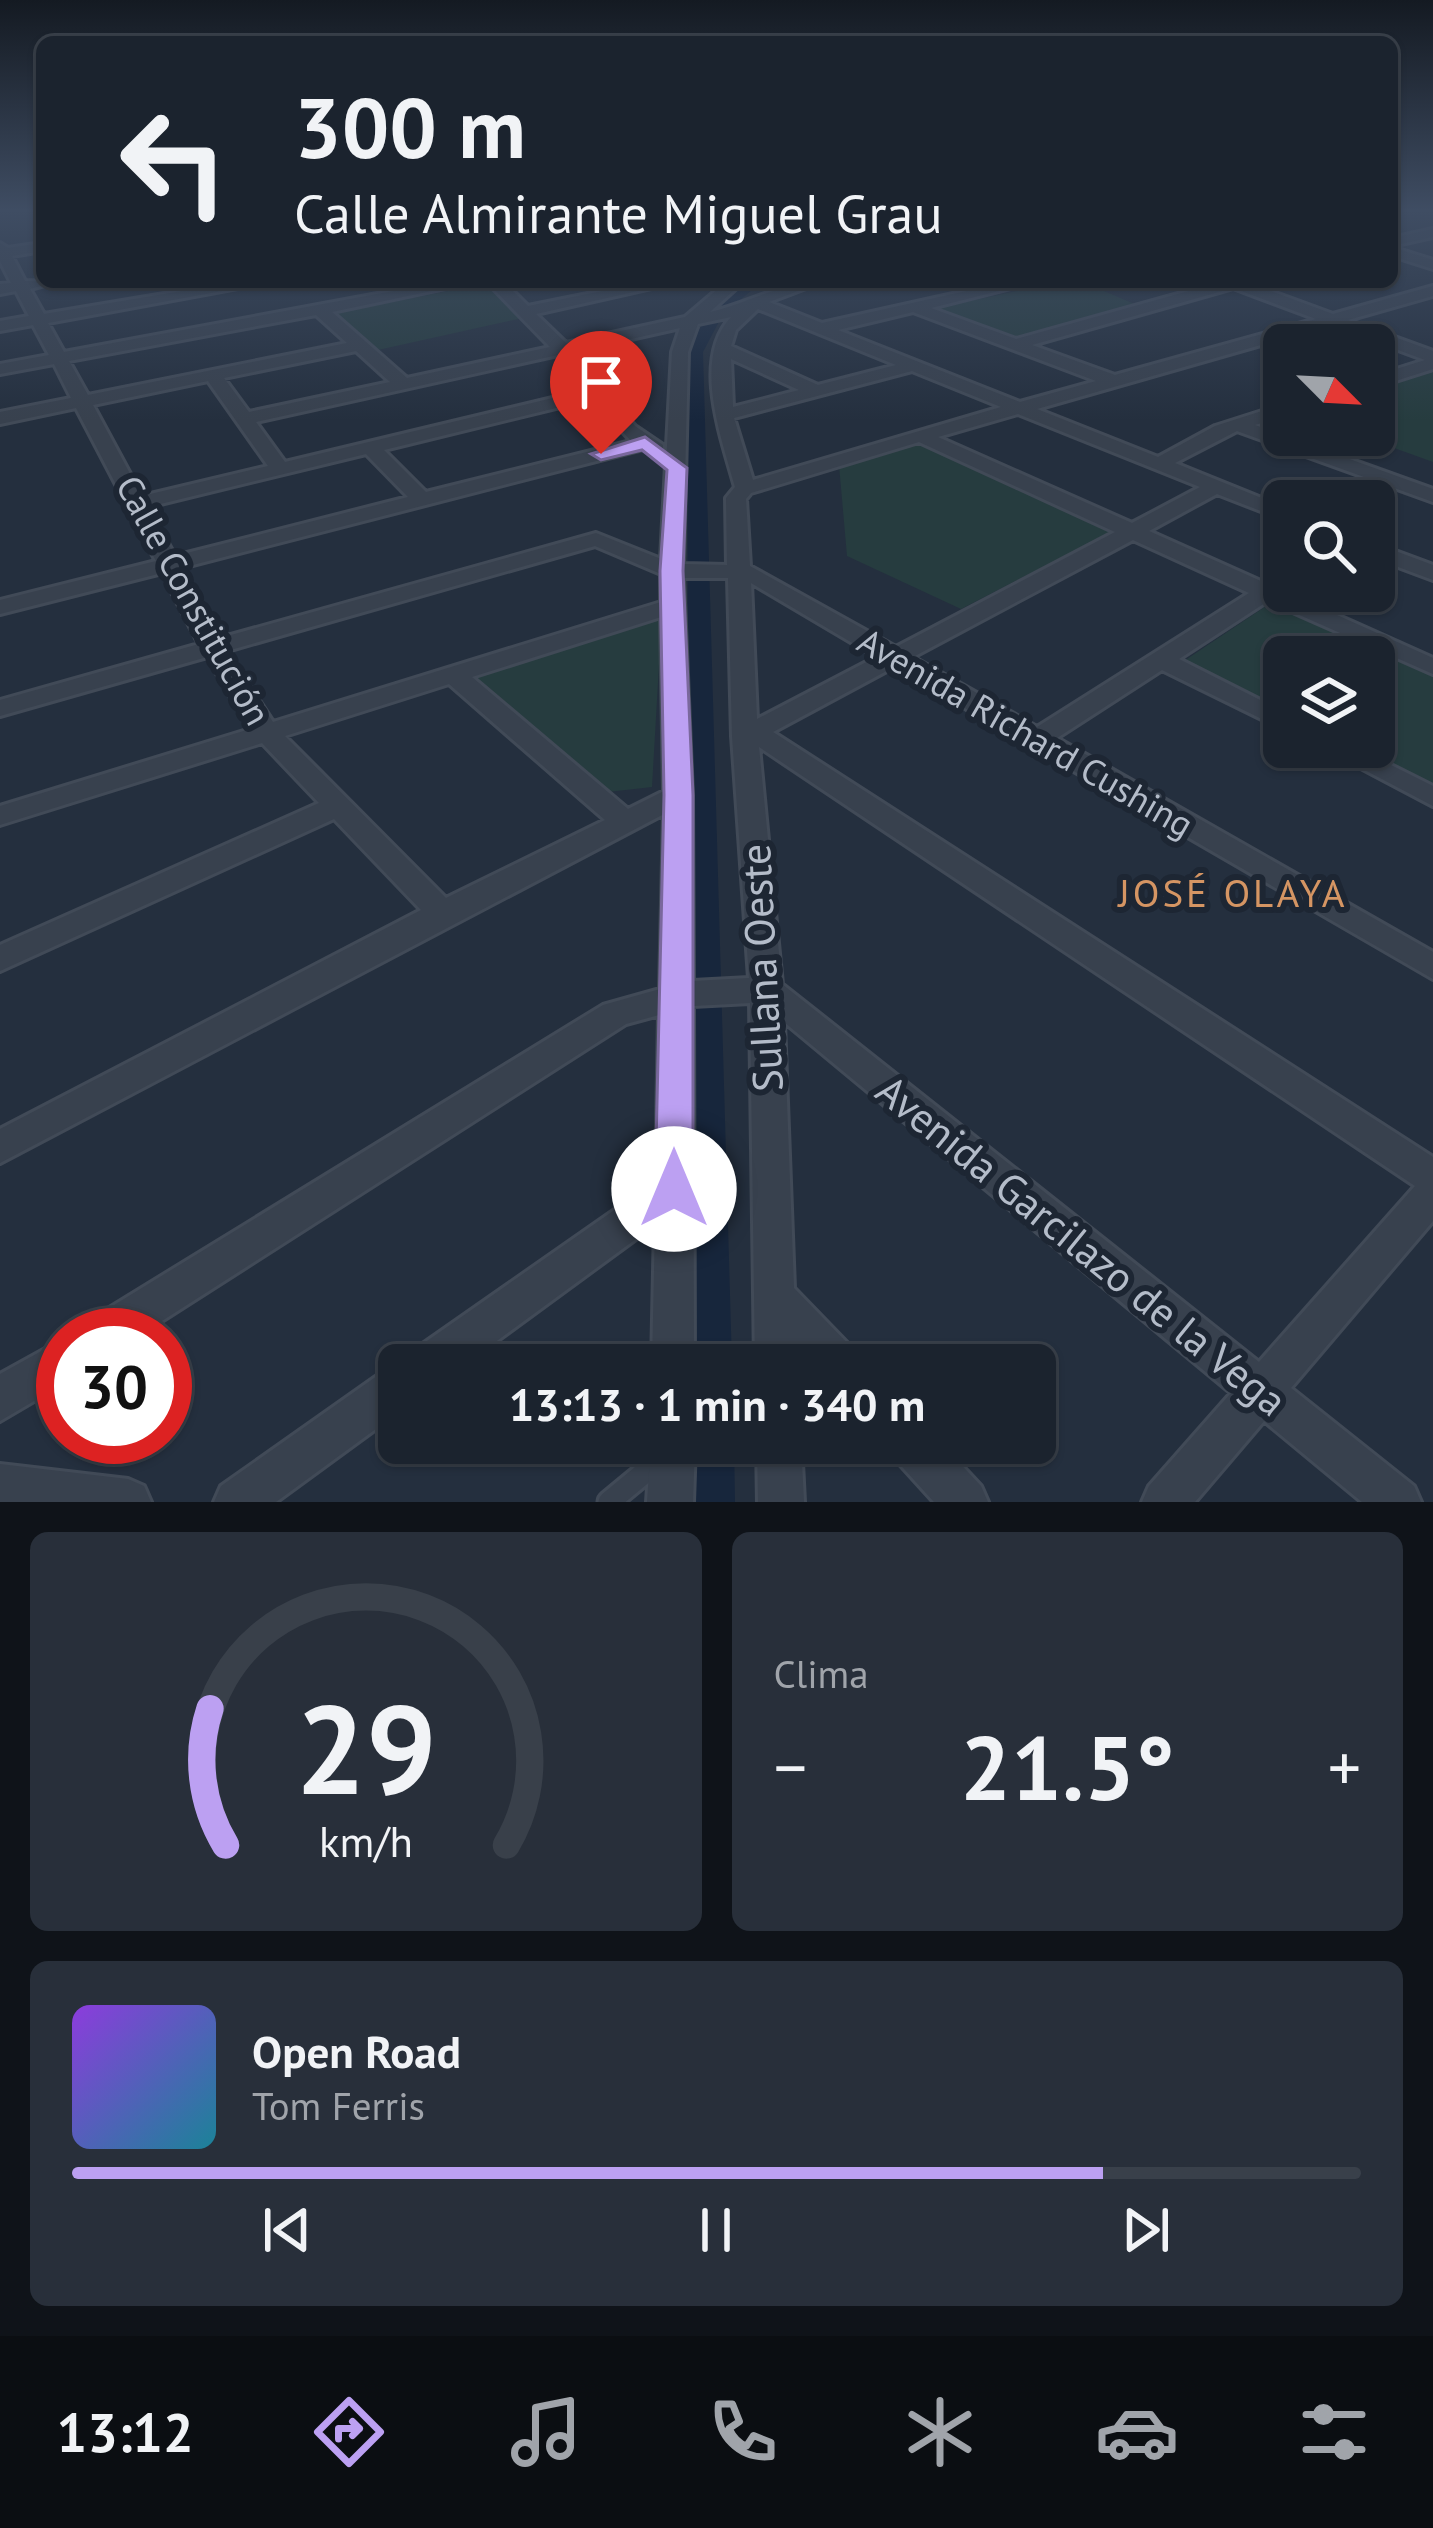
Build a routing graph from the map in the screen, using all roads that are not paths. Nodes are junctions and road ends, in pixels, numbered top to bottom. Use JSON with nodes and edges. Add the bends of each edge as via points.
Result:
{"nodes":[{"id":1,"x":24,"y":286,"type":"edge"},
{"id":2,"x":227,"y":288,"type":"edge"},
{"id":3,"x":432,"y":288,"type":"edge"},
{"id":4,"x":503,"y":288,"type":"edge"},
{"id":5,"x":641,"y":288,"type":"edge"},
{"id":6,"x":729,"y":288,"type":"edge"},
{"id":7,"x":786,"y":288,"type":"edge"},
{"id":8,"x":1001,"y":288,"type":"edge"},
{"id":9,"x":1213,"y":288,"type":"edge"},
{"id":10,"x":1250,"y":288,"type":"edge"},
{"id":11,"x":1433,"y":292,"type":"edge"},
{"id":12,"x":747,"y":307,"type":"junction"},
{"id":13,"x":318,"y":308,"type":"junction"},
{"id":14,"x":913,"y":308,"type":"junction"},
{"id":15,"x":523,"y":312,"type":"junction"},
{"id":16,"x":42,"y":319,"type":"junction"},
{"id":17,"x":696,"y":319,"type":"junction"},
{"id":18,"x":1334,"y":320,"type":"junction"},
{"id":19,"x":0,"y":326,"type":"edge"},
{"id":20,"x":819,"y":328,"type":"junction"},
{"id":21,"x":1014,"y":344,"type":"junction"},
{"id":22,"x":361,"y":345,"type":"junction"},
{"id":23,"x":720,"y":348,"type":"junction"},
{"id":24,"x":562,"y":349,"type":"junction"},
{"id":25,"x":62,"y":357,"type":"junction"},
{"id":26,"x":1433,"y":360,"type":"edge"},
{"id":27,"x":911,"y":366,"type":"junction"},
{"id":28,"x":0,"y":369,"type":"edge"},
{"id":29,"x":1395,"y":374,"type":"edge"},
{"id":30,"x":213,"y":375,"type":"junction"},
{"id":31,"x":1114,"y":382,"type":"junction"},
{"id":32,"x":403,"y":384,"type":"junction"},
{"id":33,"x":601,"y":392,"type":"junction"},
{"id":34,"x":818,"y":392,"type":"junction"},
{"id":35,"x":84,"y":400,"type":"junction"},
{"id":36,"x":1020,"y":408,"type":"junction"},
{"id":37,"x":724,"y":415,"type":"junction"},
{"id":38,"x":1263,"y":417,"type":"edge"},
{"id":39,"x":0,"y":418,"type":"edge"},
{"id":40,"x":244,"y":419,"type":"junction"},
{"id":41,"x":1237,"y":425,"type":"junction"},
{"id":42,"x":921,"y":436,"type":"junction"},
{"id":43,"x":645,"y":443,"type":"junction"},
{"id":44,"x":370,"y":447,"type":"junction"},
{"id":45,"x":1159,"y":464,"type":"junction"},
{"id":46,"x":677,"y":468,"type":"junction"},
{"id":47,"x":280,"y":469,"type":"junction"},
{"id":48,"x":1216,"y":487,"type":"junction"},
{"id":49,"x":745,"y":488,"type":"junction"},
{"id":50,"x":1433,"y":496,"type":"edge"},
{"id":51,"x":422,"y":500,"type":"junction"},
{"id":52,"x":137,"y":502,"type":"junction"},
{"id":53,"x":1263,"y":506,"type":"edge"},
{"id":54,"x":1132,"y":533,"type":"junction"},
{"id":55,"x":1395,"y":558,"type":"edge"},
{"id":56,"x":170,"y":564,"type":"junction"},
{"id":57,"x":676,"y":571,"type":"junction"},
{"id":58,"x":733,"y":571,"type":"junction"},
{"id":59,"x":1433,"y":573,"type":"edge"},
{"id":60,"x":1263,"y":594,"type":"joint"},
{"id":61,"x":1,"y":603,"type":"edge"},
{"id":62,"x":672,"y":606,"type":"junction"},
{"id":63,"x":1304,"y":612,"type":"edge"},
{"id":64,"x":212,"y":646,"type":"junction"},
{"id":65,"x":894,"y":655,"type":"junction"},
{"id":66,"x":1158,"y":658,"type":"junction"},
{"id":67,"x":1433,"y":668,"type":"edge"},
{"id":68,"x":453,"y":674,"type":"junction"},
{"id":69,"x":0,"y":708,"type":"edge"},
{"id":70,"x":1263,"y":711,"type":"edge"},
{"id":71,"x":265,"y":730,"type":"junction"},
{"id":72,"x":749,"y":734,"type":"junction"},
{"id":73,"x":1039,"y":737,"type":"junction"},
{"id":74,"x":1376,"y":768,"type":"edge"},
{"id":75,"x":678,"y":795,"type":"junction"},
{"id":76,"x":1433,"y":797,"type":"edge"},
{"id":77,"x":339,"y":806,"type":"junction"},
{"id":78,"x":0,"y":816,"type":"edge"},
{"id":79,"x":623,"y":820,"type":"junction"},
{"id":80,"x":442,"y":913,"type":"junction"},
{"id":81,"x":0,"y":959,"type":"edge"},
{"id":82,"x":1433,"y":967,"type":"edge"},
{"id":83,"x":754,"y":989,"type":"junction"},
{"id":84,"x":681,"y":995,"type":"junction"},
{"id":85,"x":0,"y":1148,"type":"edge"},
{"id":86,"x":1433,"y":1177,"type":"edge"},
{"id":87,"x":674,"y":1189,"type":"junction"},
{"id":88,"x":1433,"y":1193,"type":"edge"},
{"id":89,"x":774,"y":1295,"type":"junction"},
{"id":90,"x":146,"y":1308,"type":"edge"},
{"id":91,"x":458,"y":1344,"type":"edge"},
{"id":92,"x":673,"y":1344,"type":"edge"},
{"id":93,"x":775,"y":1344,"type":"edge"},
{"id":94,"x":820,"y":1344,"type":"edge"},
{"id":95,"x":36,"y":1377,"type":"edge"},
{"id":96,"x":1264,"y":1392,"type":"junction"},
{"id":97,"x":0,"y":1400,"type":"edge"},
{"id":98,"x":378,"y":1401,"type":"edge"},
{"id":99,"x":652,"y":1464,"type":"edge"},
{"id":100,"x":672,"y":1464,"type":"edge"},
{"id":101,"x":780,"y":1464,"type":"edge"},
{"id":102,"x":930,"y":1464,"type":"edge"},
{"id":103,"x":0,"y":1487,"type":"edge"},
{"id":104,"x":128,"y":1502,"type":"edge"},
{"id":105,"x":237,"y":1502,"type":"edge"},
{"id":106,"x":609,"y":1502,"type":"edge"},
{"id":107,"x":670,"y":1502,"type":"edge"},
{"id":108,"x":781,"y":1502,"type":"edge"},
{"id":109,"x":965,"y":1502,"type":"edge"},
{"id":110,"x":1165,"y":1502,"type":"edge"},
{"id":111,"x":1398,"y":1502,"type":"edge"}],
"edges":[{"from":1,"to":16,"type":"street","name":"Calle Constitución"},
{"from":2,"to":16,"type":"street"},
{"from":3,"to":13,"type":"street"},
{"from":4,"to":15,"type":"street"},
{"from":5,"to":15,"type":"street"},
{"from":6,"to":17,"type":"street"},
{"from":7,"to":12,"type":"street"},
{"from":8,"to":14,"type":"street"},
{"from":9,"to":21,"type":"street"},
{"from":10,"to":18,"type":"street"},
{"from":11,"to":18,"type":"street"},
{"from":12,"to":17,"type":"street"},
{"from":12,"to":20,"type":"street"},
{"from":12,"to":23,"type":"street"},
{"from":13,"to":22,"type":"street"},
{"from":13,"to":25,"type":"street"},
{"from":14,"to":20,"type":"street"},
{"from":14,"to":21,"type":"street"},
{"from":15,"to":24,"type":"street"},
{"from":16,"to":19,"type":"street"},
{"from":16,"to":25,"type":"street","name":"Calle Constitución"},
{"from":17,"to":24,"type":"street"},
{"from":17,"to":46,"type":"street","via":[[680,352]]},
{"from":18,"to":26,"type":"street"},
{"from":18,"to":31,"type":"street"},
{"from":20,"to":27,"type":"street"},
{"from":21,"to":31,"type":"street"},
{"from":22,"to":30,"type":"street"},
{"from":22,"to":32,"type":"street"},
{"from":23,"to":34,"type":"street"},
{"from":23,"to":37,"type":"street"},
{"from":24,"to":32,"type":"street"},
{"from":24,"to":33,"type":"street"},
{"from":25,"to":28,"type":"street"},
{"from":25,"to":35,"type":"street","name":"Calle Constitución"},
{"from":26,"to":29,"type":"street"},
{"from":27,"to":34,"type":"street"},
{"from":27,"to":36,"type":"street"},
{"from":30,"to":35,"type":"street"},
{"from":30,"to":40,"type":"street"},
{"from":31,"to":36,"type":"street"},
{"from":32,"to":40,"type":"street"},
{"from":33,"to":43,"type":"street"},
{"from":33,"to":44,"type":"street"},
{"from":34,"to":37,"type":"street"},
{"from":35,"to":39,"type":"street"},
{"from":35,"to":52,"type":"street","name":"Calle Constitución"},
{"from":36,"to":42,"type":"street"},
{"from":36,"to":45,"type":"street"},
{"from":37,"to":49,"type":"street"},
{"from":38,"to":41,"type":"street"},
{"from":40,"to":47,"type":"street"},
{"from":41,"to":45,"type":"street"},
{"from":41,"to":50,"type":"street"},
{"from":42,"to":49,"type":"street"},
{"from":42,"to":54,"type":"street"},
{"from":43,"to":46,"type":"street"},
{"from":43,"to":51,"type":"street"},
{"from":44,"to":47,"type":"street"},
{"from":44,"to":51,"type":"street"},
{"from":45,"to":48,"type":"street"},
{"from":46,"to":57,"type":"street"},
{"from":47,"to":52,"type":"street"},
{"from":48,"to":53,"type":"street"},
{"from":48,"to":54,"type":"street"},
{"from":49,"to":58,"type":"street","name":"Sullana Oeste","via":[[735,508]]},
{"from":51,"to":56,"type":"street"},
{"from":52,"to":56,"type":"street","name":"Calle Constitución"},
{"from":54,"to":60,"type":"street"},
{"from":54,"to":65,"type":"street"},
{"from":55,"to":59,"type":"street"},
{"from":56,"to":61,"type":"street"},
{"from":56,"to":64,"type":"street","name":"Calle Constitución"},
{"from":57,"to":58,"type":"street","name":"Avenida Richard Cushing"},
{"from":57,"to":62,"type":"street"},
{"from":57,"to":64,"type":"street","via":[[610,542],[579,542]]},
{"from":58,"to":65,"type":"street","name":"Avenida Richard Cushing","via":[[748,572]]},
{"from":58,"to":72,"type":"street","name":"Sullana Oeste"},
{"from":60,"to":66,"type":"street"},
{"from":62,"to":68,"type":"street"},
{"from":62,"to":75,"type":"street"},
{"from":63,"to":67,"type":"street"},
{"from":64,"to":69,"type":"street"},
{"from":64,"to":71,"type":"street","name":"Calle Constitución"},
{"from":65,"to":72,"type":"street"},
{"from":65,"to":73,"type":"street","name":"Avenida Richard Cushing"},
{"from":66,"to":70,"type":"street"},
{"from":66,"to":73,"type":"street"},
{"from":68,"to":71,"type":"street"},
{"from":68,"to":79,"type":"street"},
{"from":71,"to":77,"type":"street","name":"Calle Constitución"},
{"from":71,"to":78,"type":"street"},
{"from":72,"to":83,"type":"street","name":"Sullana Oeste"},
{"from":72,"to":86,"type":"street"},
{"from":73,"to":82,"type":"street","name":"Avenida Richard Cushing"},
{"from":74,"to":76,"type":"street"},
{"from":75,"to":79,"type":"street"},
{"from":75,"to":84,"type":"street"},
{"from":77,"to":80,"type":"street","name":"Calle Constitución"},
{"from":77,"to":81,"type":"street"},
{"from":79,"to":80,"type":"street"},
{"from":80,"to":85,"type":"street"},
{"from":83,"to":84,"type":"street"},
{"from":83,"to":89,"type":"street","name":"Sullana Oeste"},
{"from":83,"to":96,"type":"street","name":"Avenida Garcilazo de la Vega"},
{"from":84,"to":87,"type":"street"},
{"from":84,"to":90,"type":"street","via":[[589,1030]]},
{"from":87,"to":91,"type":"street"},
{"from":87,"to":92,"type":"street"},
{"from":88,"to":96,"type":"street"},
{"from":89,"to":93,"type":"street","name":"Sullana Oeste"},
{"from":89,"to":94,"type":"street"},
{"from":95,"to":97,"type":"street"},
{"from":96,"to":110,"type":"street"},
{"from":96,"to":111,"type":"street","name":"Avenida Garcilazo de la Vega"},
{"from":98,"to":105,"type":"street"},
{"from":99,"to":106,"type":"lane"},
{"from":100,"to":107,"type":"street"},
{"from":101,"to":108,"type":"street"},
{"from":102,"to":109,"type":"street"},
{"from":103,"to":104,"type":"street"}]}
